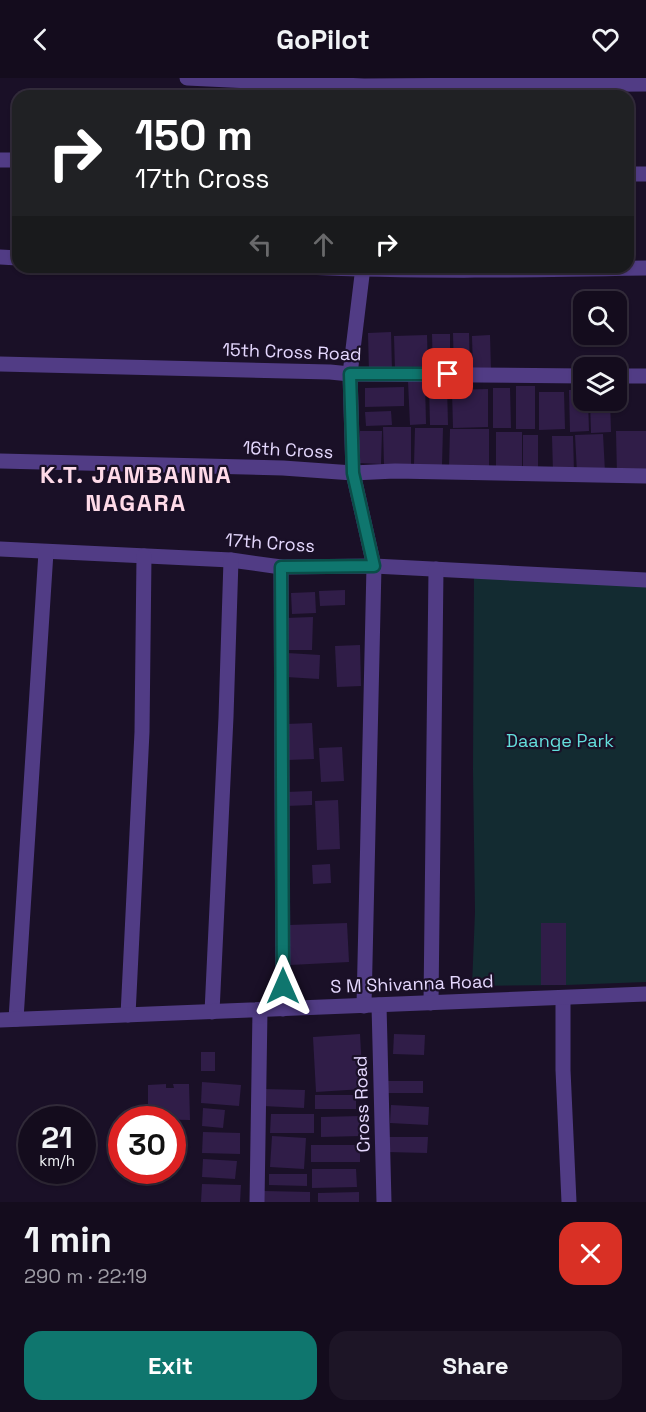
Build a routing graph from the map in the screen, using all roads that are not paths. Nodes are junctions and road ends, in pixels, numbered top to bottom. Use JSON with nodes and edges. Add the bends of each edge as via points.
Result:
{"nodes":[{"id":1,"x":187,"y":78,"type":"edge"},
{"id":2,"x":646,"y":84,"type":"edge"},
{"id":3,"x":364,"y":87,"type":"edge"},
{"id":4,"x":362,"y":273,"type":"edge"},
{"id":5,"x":0,"y":364,"type":"edge"},
{"id":6,"x":350,"y":374,"type":"junction"},
{"id":7,"x":573,"y":376,"type":"edge"},
{"id":8,"x":627,"y":376,"type":"edge"},
{"id":9,"x":646,"y":376,"type":"edge"},
{"id":10,"x":0,"y":461,"type":"edge"},
{"id":11,"x":353,"y":473,"type":"junction"},
{"id":12,"x":646,"y":476,"type":"edge"},
{"id":13,"x":0,"y":549,"type":"edge"},
{"id":14,"x":46,"y":552,"type":"junction"},
{"id":15,"x":144,"y":556,"type":"junction"},
{"id":16,"x":231,"y":560,"type":"junction"},
{"id":17,"x":374,"y":566,"type":"junction"},
{"id":18,"x":281,"y":567,"type":"junction"},
{"id":19,"x":436,"y":569,"type":"junction"},
{"id":20,"x":646,"y":580,"type":"edge"},
{"id":21,"x":646,"y":994,"type":"edge"},
{"id":22,"x":563,"y":998,"type":"junction"},
{"id":23,"x":431,"y":1003,"type":"junction"},
{"id":24,"x":371,"y":1005,"type":"junction"},
{"id":25,"x":283,"y":1009,"type":"junction"},
{"id":26,"x":260,"y":1010,"type":"junction"},
{"id":27,"x":212,"y":1012,"type":"junction"},
{"id":28,"x":128,"y":1015,"type":"junction"},
{"id":29,"x":16,"y":1019,"type":"junction"},
{"id":30,"x":0,"y":1020,"type":"edge"},
{"id":31,"x":257,"y":1202,"type":"edge"},
{"id":32,"x":384,"y":1202,"type":"edge"},
{"id":33,"x":568,"y":1202,"type":"edge"}],
"edges":[{"from":1,"to":3,"type":"street"},
{"from":2,"to":3,"type":"street"},
{"from":4,"to":6,"type":"street","name":"Cross Road"},
{"from":5,"to":6,"type":"street","name":"15th Cross Road"},
{"from":6,"to":7,"type":"street","name":"15th Cross Road"},
{"from":6,"to":11,"type":"street","name":"Cross Road"},
{"from":8,"to":9,"type":"street"},
{"from":10,"to":11,"type":"street","name":"16th Cross"},
{"from":11,"to":12,"type":"street","name":"16th Cross"},
{"from":11,"to":17,"type":"street","name":"Cross Road"},
{"from":13,"to":14,"type":"street","name":"17th Cross"},
{"from":14,"to":15,"type":"street","name":"17th Cross"},
{"from":14,"to":29,"type":"street"},
{"from":15,"to":16,"type":"street","name":"17th Cross"},
{"from":15,"to":28,"type":"street","via":[[142,732]]},
{"from":16,"to":18,"type":"street","name":"17th Cross"},
{"from":16,"to":27,"type":"street"},
{"from":17,"to":18,"type":"street","name":"17th Cross"},
{"from":17,"to":19,"type":"street","name":"17th Cross"},
{"from":17,"to":24,"type":"street","name":"Cross Road"},
{"from":18,"to":25,"type":"street"},
{"from":19,"to":20,"type":"street","name":"17th Cross"},
{"from":19,"to":23,"type":"street"},
{"from":21,"to":22,"type":"street","name":"S M Shivanna Road"},
{"from":22,"to":23,"type":"street","name":"S M Shivanna Road"},
{"from":22,"to":33,"type":"street"},
{"from":23,"to":24,"type":"street","name":"S M Shivanna Road"},
{"from":24,"to":25,"type":"street","name":"S M Shivanna Road"},
{"from":24,"to":32,"type":"street","name":"Cross Road"},
{"from":25,"to":26,"type":"street","name":"S M Shivanna Road"},
{"from":26,"to":27,"type":"street","name":"S M Shivanna Road"},
{"from":26,"to":31,"type":"street"},
{"from":27,"to":28,"type":"street","name":"S M Shivanna Road"},
{"from":28,"to":29,"type":"street","name":"S M Shivanna Road"},
{"from":29,"to":30,"type":"street","name":"S M Shivanna Road"}]}
